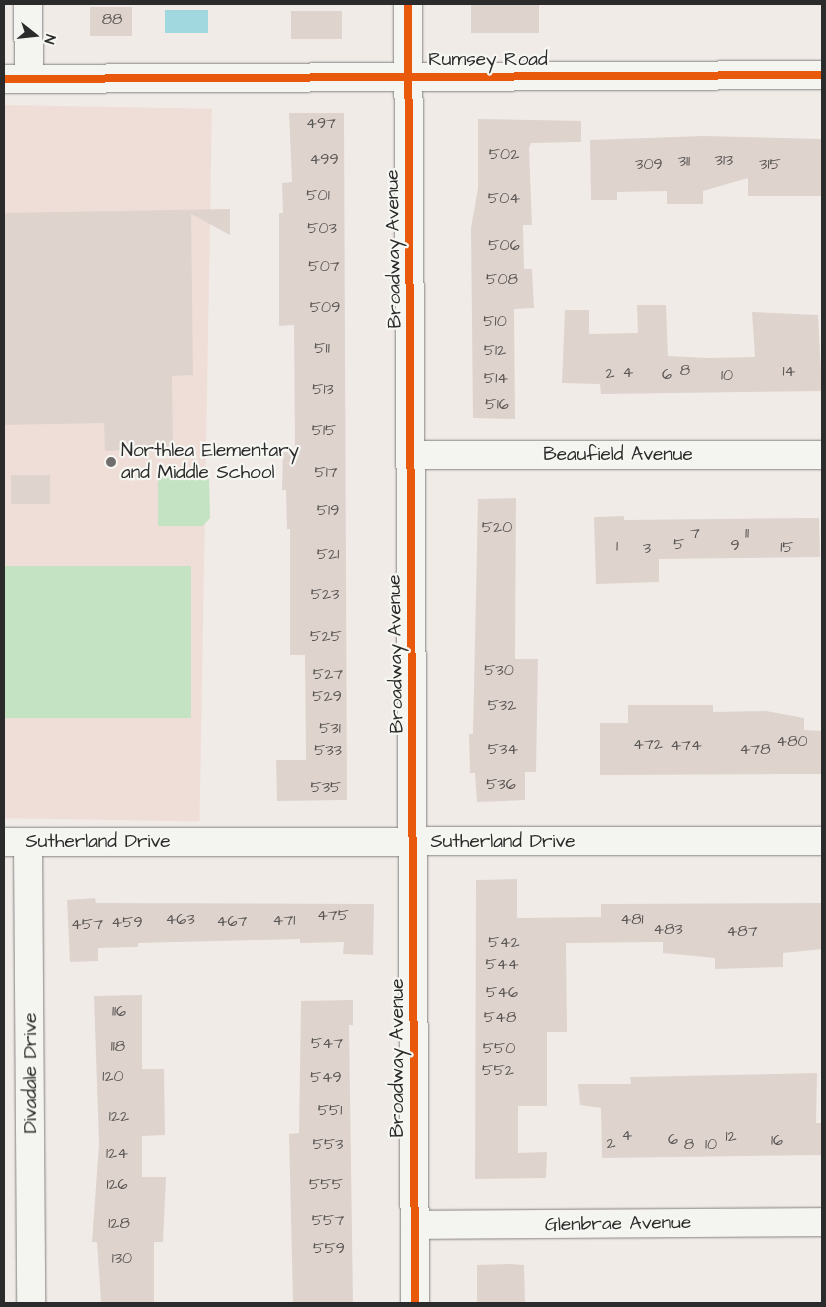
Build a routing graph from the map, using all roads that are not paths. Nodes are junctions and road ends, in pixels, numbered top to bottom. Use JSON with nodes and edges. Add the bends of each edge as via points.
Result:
{"nodes":[{"id":1,"x":28,"y":4,"type":"edge"},
{"id":2,"x":408,"y":4,"type":"edge"},
{"id":3,"x":822,"y":75,"type":"edge"},
{"id":4,"x":408,"y":77,"type":"junction"},
{"id":5,"x":16,"y":79,"type":"edge"},
{"id":6,"x":414,"y":455,"type":"junction"},
{"id":7,"x":822,"y":455,"type":"edge"},
{"id":8,"x":822,"y":841,"type":"edge"},
{"id":9,"x":16,"y":842,"type":"edge"},
{"id":10,"x":415,"y":843,"type":"junction"},
{"id":11,"x":822,"y":1222,"type":"edge"},
{"id":12,"x":415,"y":1225,"type":"junction"},
{"id":13,"x":31,"y":1303,"type":"edge"},
{"id":14,"x":415,"y":1303,"type":"edge"}],
"edges":[{"from":1,"to":5,"type":"street"},
{"from":2,"to":4,"type":"street","name":"Broadway Avenue"},
{"from":3,"to":4,"type":"street","name":"Rumsey Road"},
{"from":4,"to":5,"type":"street","name":"Rumsey Road"},
{"from":4,"to":6,"type":"street","name":"Broadway Avenue"},
{"from":6,"to":7,"type":"street","name":"Beaufield Avenue"},
{"from":6,"to":10,"type":"street","name":"Broadway Avenue"},
{"from":8,"to":10,"type":"street","name":"Sutherland Drive"},
{"from":9,"to":10,"type":"street","name":"Sutherland Drive"},
{"from":9,"to":13,"type":"street","name":"Divadale Drive"},
{"from":10,"to":12,"type":"street","name":"Broadway Avenue"},
{"from":11,"to":12,"type":"street","name":"Glenbrae Avenue"},
{"from":12,"to":14,"type":"street","name":"Broadway Avenue"}]}
